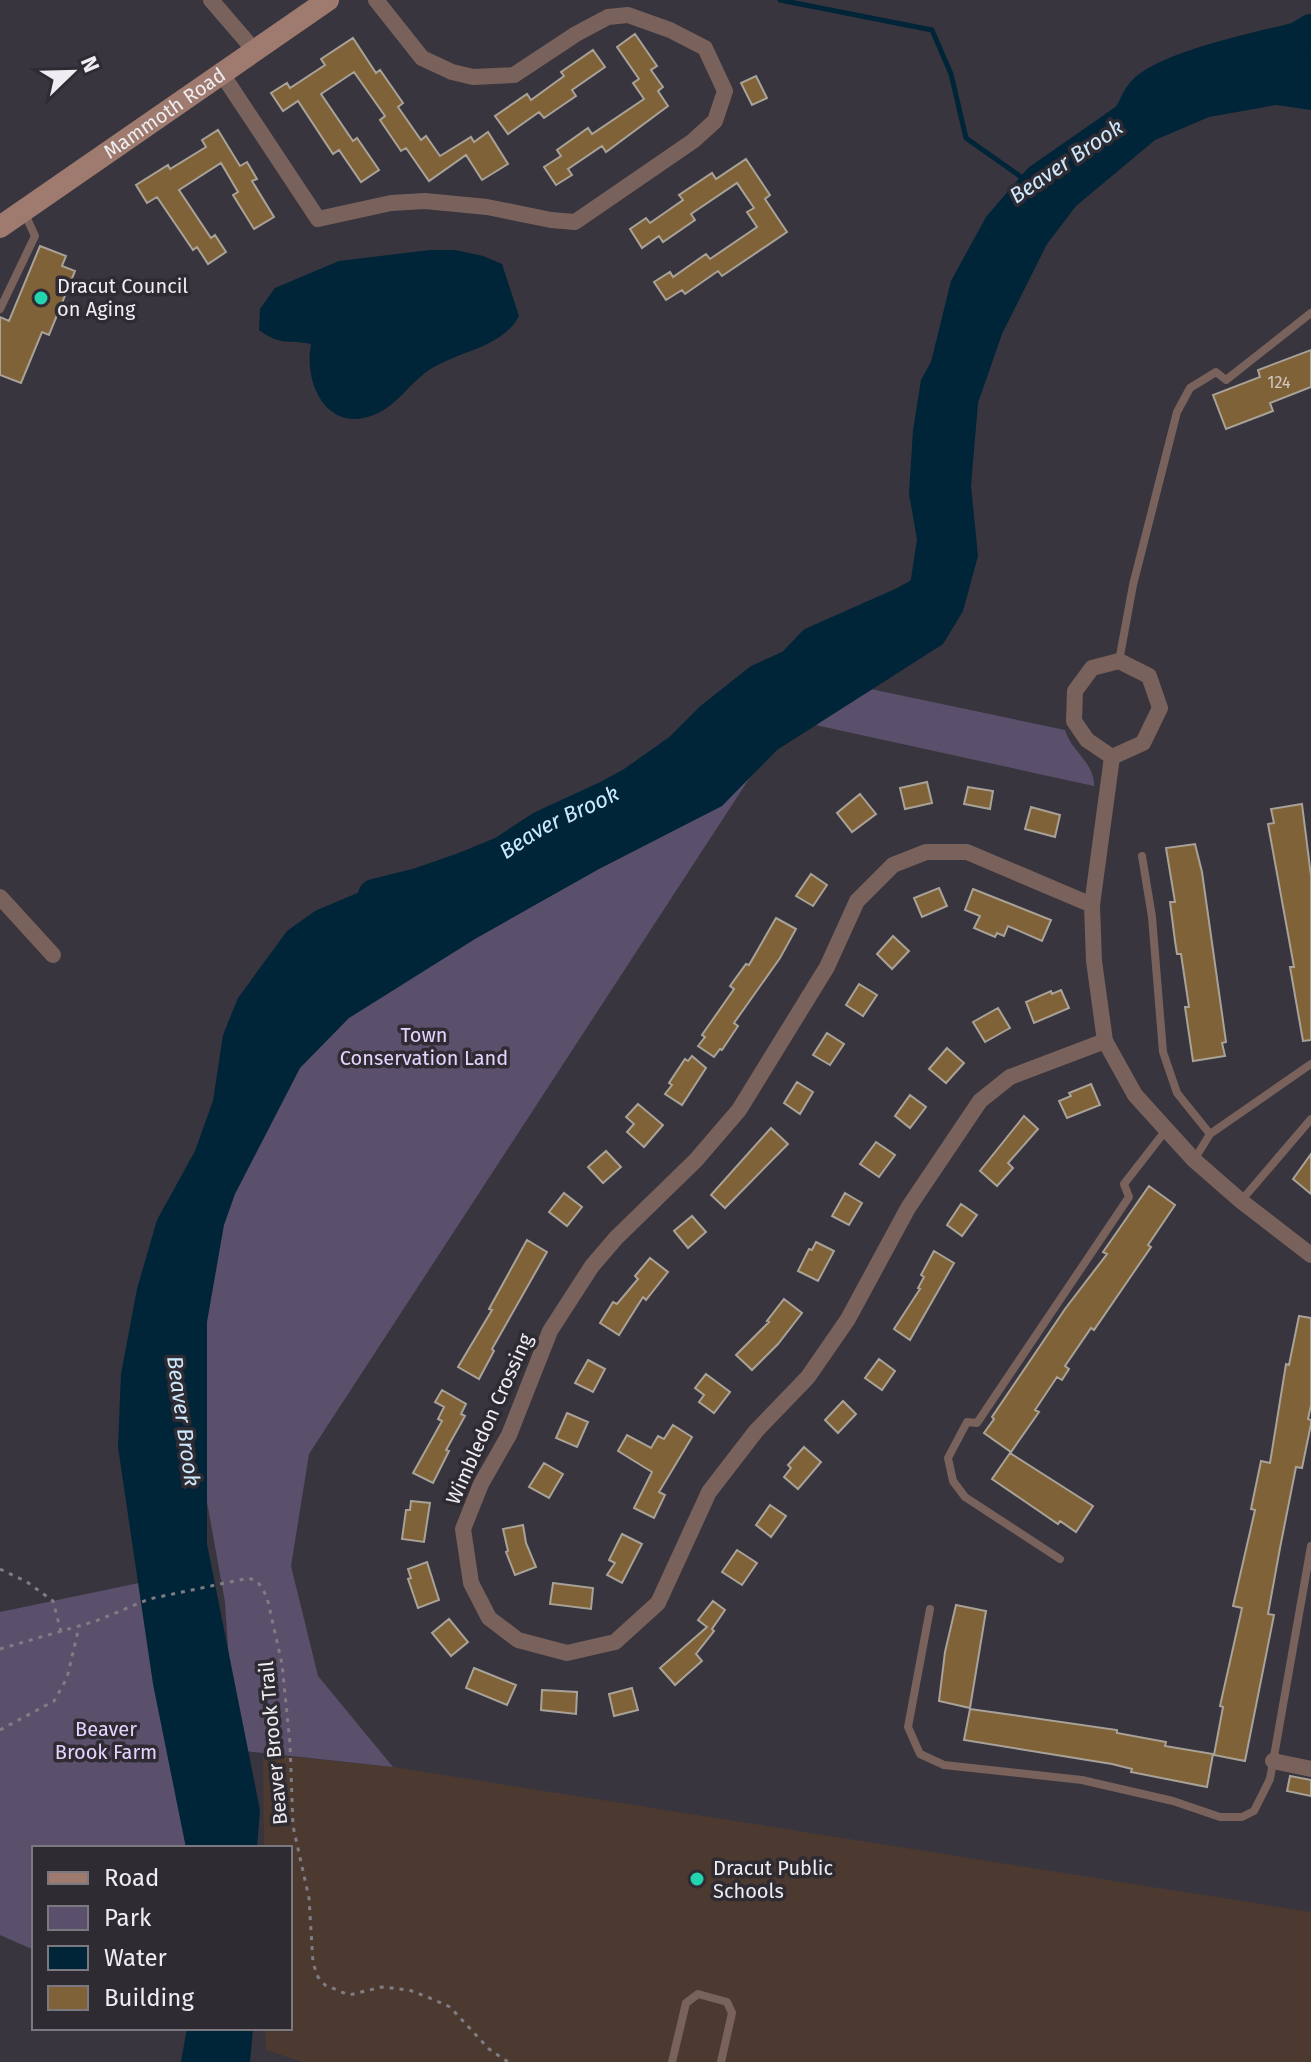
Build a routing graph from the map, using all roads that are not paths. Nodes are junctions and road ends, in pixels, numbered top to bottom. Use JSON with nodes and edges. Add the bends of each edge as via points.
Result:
{"nodes":[{"id":1,"x":211,"y":0,"type":"edge"},
{"id":2,"x":328,"y":0,"type":"edge"},
{"id":3,"x":376,"y":0,"type":"edge"},
{"id":4,"x":255,"y":51,"type":"junction"},
{"id":5,"x":222,"y":74,"type":"junction"},
{"id":6,"x":23,"y":211,"type":"junction"},
{"id":7,"x":0,"y":227,"type":"edge"},
{"id":8,"x":0,"y":309,"type":"edge"},
{"id":9,"x":1311,"y":313,"type":"edge"},
{"id":10,"x":1119,"y":661,"type":"junction"},
{"id":11,"x":1112,"y":757,"type":"junction"},
{"id":12,"x":1142,"y":856,"type":"dead end"},
{"id":13,"x":0,"y":897,"type":"edge"},
{"id":14,"x":1092,"y":905,"type":"junction"},
{"id":15,"x":53,"y":955,"type":"dead end"},
{"id":16,"x":1105,"y":1041,"type":"junction"},
{"id":17,"x":1311,"y":1064,"type":"edge"},
{"id":18,"x":1311,"y":1119,"type":"edge"},
{"id":19,"x":1166,"y":1129,"type":"junction"},
{"id":20,"x":1210,"y":1134,"type":"junction"},
{"id":21,"x":1194,"y":1160,"type":"junction"},
{"id":22,"x":1241,"y":1201,"type":"junction"},
{"id":23,"x":1311,"y":1255,"type":"edge"},
{"id":24,"x":1311,"y":1546,"type":"edge"},
{"id":25,"x":1060,"y":1559,"type":"dead end"},
{"id":26,"x":930,"y":1609,"type":"dead end"},
{"id":27,"x":1273,"y":1761,"type":"junction"},
{"id":28,"x":1311,"y":1769,"type":"edge"},
{"id":29,"x":672,"y":2062,"type":"edge"},
{"id":30,"x":721,"y":2062,"type":"edge"}],
"edges":[{"from":1,"to":4,"type":"street"},
{"from":2,"to":4,"type":"main road","name":"Mammoth Road"},
{"from":3,"to":5,"type":"street","via":[[422,58],[452,72],[514,75],[586,28],[608,17],[628,15],[705,48],[725,91],[715,121],[693,141],[575,222],[425,201],[318,219]]},
{"from":4,"to":5,"type":"main road","name":"Mammoth Road"},
{"from":5,"to":6,"type":"main road","name":"Mammoth Road"},
{"from":6,"to":7,"type":"main road","name":"Mammoth Road"},
{"from":6,"to":8,"type":"lane","via":[[35,236]]},
{"from":9,"to":10,"type":"lane","via":[[1226,380],[1216,372],[1190,388],[1177,412]]},
{"from":10,"to":11,"type":"street","via":[[1092,668],[1075,691],[1074,721],[1087,740]]},
{"from":10,"to":11,"type":"street","via":[[1149,676],[1160,708],[1143,743]]},
{"from":11,"to":14,"type":"street"},
{"from":12,"to":20,"type":"lane","via":[[1163,1052],[1177,1093]]},
{"from":13,"to":15,"type":"street"},
{"from":14,"to":16,"type":"street"},
{"from":14,"to":16,"type":"street","name":"Wimbledon Crossing","via":[[967,852],[926,852],[893,865],[857,901],[827,967],[739,1110],[592,1266],[550,1331],[509,1435],[463,1529],[471,1583],[489,1618],[518,1640],[567,1653],[615,1642],[658,1603],[709,1492],[756,1431],[808,1377],[848,1319],[908,1208],[980,1101],[1010,1077]]},
{"from":16,"to":19,"type":"street","via":[[1135,1095]]},
{"from":17,"to":20,"type":"lane"},
{"from":18,"to":22,"type":"lane"},
{"from":19,"to":21,"type":"street"},
{"from":19,"to":25,"type":"lane","via":[[1124,1184],[1129,1197],[977,1423],[967,1422],[948,1458],[953,1481],[965,1497]]},
{"from":20,"to":21,"type":"lane"},
{"from":21,"to":22,"type":"street"},
{"from":22,"to":23,"type":"street"},
{"from":24,"to":27,"type":"lane"},
{"from":26,"to":27,"type":"lane","via":[[908,1727],[920,1754],[944,1765],[1082,1780],[1220,1817],[1242,1817],[1262,1799]]},
{"from":27,"to":28,"type":"street"},
{"from":29,"to":30,"type":"lane","via":[[686,2003],[698,1994],[727,2002],[732,2013]]}]}
